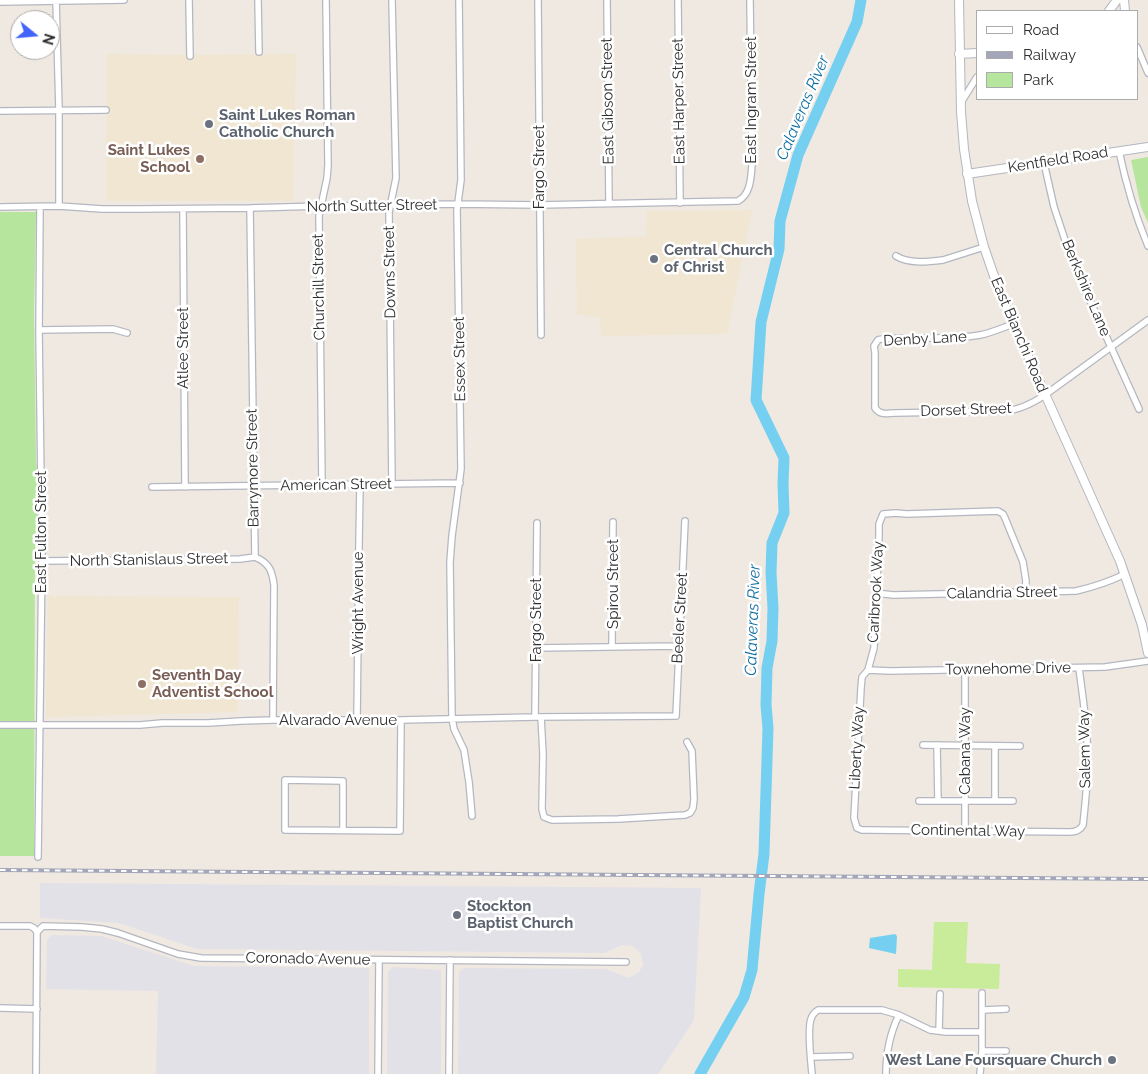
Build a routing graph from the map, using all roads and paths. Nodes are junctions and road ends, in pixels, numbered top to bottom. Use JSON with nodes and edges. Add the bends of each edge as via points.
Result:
{"nodes":[{"id":1,"x":56,"y":0,"type":"edge"},
{"id":2,"x":113,"y":0,"type":"edge"},
{"id":3,"x":124,"y":0,"type":"edge"},
{"id":4,"x":189,"y":0,"type":"edge"},
{"id":5,"x":258,"y":0,"type":"edge"},
{"id":6,"x":326,"y":0,"type":"edge"},
{"id":7,"x":392,"y":0,"type":"edge"},
{"id":8,"x":459,"y":0,"type":"edge"},
{"id":9,"x":538,"y":0,"type":"edge"},
{"id":10,"x":607,"y":0,"type":"edge"},
{"id":11,"x":678,"y":0,"type":"edge"},
{"id":12,"x":750,"y":0,"type":"edge"},
{"id":13,"x":959,"y":0,"type":"edge"},
{"id":14,"x":0,"y":2,"type":"edge"},
{"id":15,"x":1138,"y":49,"type":"edge"},
{"id":16,"x":259,"y":52,"type":"dead end"},
{"id":17,"x":976,"y":53,"type":"edge"},
{"id":18,"x":960,"y":54,"type":"junction"},
{"id":19,"x":190,"y":56,"type":"dead end"},
{"id":20,"x":1148,"y":73,"type":"edge"},
{"id":21,"x":976,"y":78,"type":"edge"},
{"id":22,"x":961,"y":103,"type":"junction"},
{"id":23,"x":59,"y":110,"type":"junction"},
{"id":24,"x":106,"y":110,"type":"dead end"},
{"id":25,"x":0,"y":111,"type":"edge"},
{"id":26,"x":1148,"y":147,"type":"edge"},
{"id":27,"x":1119,"y":151,"type":"junction"},
{"id":28,"x":1044,"y":162,"type":"junction"},
{"id":29,"x":968,"y":174,"type":"junction"},
{"id":30,"x":742,"y":199,"type":"joint"},
{"id":31,"x":609,"y":203,"type":"junction"},
{"id":32,"x":680,"y":203,"type":"junction"},
{"id":33,"x":457,"y":204,"type":"junction"},
{"id":34,"x":391,"y":205,"type":"junction"},
{"id":35,"x":539,"y":205,"type":"junction"},
{"id":36,"x":40,"y":206,"type":"junction"},
{"id":37,"x":59,"y":206,"type":"junction"},
{"id":38,"x":320,"y":206,"type":"junction"},
{"id":39,"x":0,"y":207,"type":"edge"},
{"id":40,"x":250,"y":208,"type":"junction"},
{"id":41,"x":183,"y":209,"type":"junction"},
{"id":42,"x":1148,"y":246,"type":"edge"},
{"id":43,"x":984,"y":247,"type":"junction"},
{"id":44,"x":896,"y":256,"type":"dead end"},
{"id":45,"x":1148,"y":320,"type":"edge"},
{"id":46,"x":1013,"y":324,"type":"junction"},
{"id":47,"x":39,"y":330,"type":"junction"},
{"id":48,"x":127,"y":333,"type":"dead end"},
{"id":49,"x":542,"y":335,"type":"dead end"},
{"id":50,"x":1111,"y":347,"type":"junction"},
{"id":51,"x":1046,"y":395,"type":"junction"},
{"id":52,"x":1139,"y":410,"type":"dead end"},
{"id":53,"x":878,"y":411,"type":"joint"},
{"id":54,"x":460,"y":482,"type":"junction"},
{"id":55,"x":392,"y":484,"type":"junction"},
{"id":56,"x":322,"y":485,"type":"junction"},
{"id":57,"x":360,"y":485,"type":"junction"},
{"id":58,"x":254,"y":486,"type":"junction"},
{"id":59,"x":152,"y":487,"type":"dead end"},
{"id":60,"x":185,"y":487,"type":"junction"},
{"id":61,"x":685,"y":521,"type":"dead end"},
{"id":62,"x":613,"y":522,"type":"dead end"},
{"id":63,"x":537,"y":523,"type":"dead end"},
{"id":64,"x":256,"y":557,"type":"junction"},
{"id":65,"x":42,"y":561,"type":"junction"},
{"id":66,"x":1125,"y":574,"type":"junction"},
{"id":67,"x":1025,"y":592,"type":"junction"},
{"id":68,"x":876,"y":593,"type":"junction"},
{"id":69,"x":1145,"y":625,"type":"edge"},
{"id":70,"x":612,"y":646,"type":"junction"},
{"id":71,"x":678,"y":646,"type":"junction"},
{"id":72,"x":536,"y":648,"type":"junction"},
{"id":73,"x":1148,"y":653,"type":"edge"},
{"id":74,"x":1148,"y":661,"type":"edge"},
{"id":75,"x":1078,"y":668,"type":"junction"},
{"id":76,"x":868,"y":670,"type":"junction"},
{"id":77,"x":965,"y":670,"type":"junction"},
{"id":78,"x":676,"y":716,"type":"joint"},
{"id":79,"x":538,"y":717,"type":"junction"},
{"id":80,"x":452,"y":718,"type":"junction"},
{"id":81,"x":273,"y":720,"type":"junction"},
{"id":82,"x":357,"y":720,"type":"junction"},
{"id":83,"x":401,"y":720,"type":"junction"},
{"id":84,"x":39,"y":724,"type":"junction"},
{"id":85,"x":0,"y":725,"type":"edge"},
{"id":86,"x":687,"y":742,"type":"dead end"},
{"id":87,"x":923,"y":745,"type":"dead end"},
{"id":88,"x":938,"y":745,"type":"junction"},
{"id":89,"x":966,"y":746,"type":"junction"},
{"id":90,"x":995,"y":746,"type":"junction"},
{"id":91,"x":1020,"y":746,"type":"dead end"},
{"id":92,"x":919,"y":801,"type":"dead end"},
{"id":93,"x":938,"y":801,"type":"junction"},
{"id":94,"x":965,"y":801,"type":"junction"},
{"id":95,"x":995,"y":801,"type":"junction"},
{"id":96,"x":1013,"y":801,"type":"dead end"},
{"id":97,"x":472,"y":816,"type":"dead end"},
{"id":98,"x":857,"y":828,"type":"joint"},
{"id":99,"x":342,"y":830,"type":"junction"},
{"id":100,"x":1080,"y":830,"type":"joint"},
{"id":101,"x":965,"y":831,"type":"junction"},
{"id":102,"x":38,"y":857,"type":"dead end"},
{"id":103,"x":0,"y":926,"type":"edge"},
{"id":104,"x":37,"y":932,"type":"junction"},
{"id":105,"x":379,"y":960,"type":"junction"},
{"id":106,"x":450,"y":960,"type":"junction"},
{"id":107,"x":626,"y":962,"type":"dead end"},
{"id":108,"x":982,"y":993,"type":"dead end"},
{"id":109,"x":940,"y":994,"type":"dead end"},
{"id":110,"x":0,"y":1008,"type":"edge"},
{"id":111,"x":37,"y":1009,"type":"junction"},
{"id":112,"x":982,"y":1010,"type":"junction"},
{"id":113,"x":1006,"y":1010,"type":"dead end"},
{"id":114,"x":899,"y":1015,"type":"junction"},
{"id":115,"x":939,"y":1031,"type":"junction"},
{"id":116,"x":982,"y":1032,"type":"junction"},
{"id":117,"x":1006,"y":1051,"type":"dead end"},
{"id":118,"x":982,"y":1052,"type":"junction"},
{"id":119,"x":850,"y":1056,"type":"dead end"},
{"id":120,"x":811,"y":1057,"type":"junction"},
{"id":121,"x":36,"y":1074,"type":"edge"},
{"id":122,"x":378,"y":1074,"type":"edge"},
{"id":123,"x":449,"y":1074,"type":"edge"},
{"id":124,"x":812,"y":1074,"type":"edge"},
{"id":125,"x":886,"y":1074,"type":"edge"},
{"id":126,"x":980,"y":1074,"type":"edge"}],
"edges":[{"from":1,"to":2,"type":"street"},
{"from":1,"to":14,"type":"street"},
{"from":1,"to":23,"type":"street"},
{"from":2,"to":3,"type":"street"},
{"from":4,"to":19,"type":"street"},
{"from":5,"to":16,"type":"street"},
{"from":6,"to":38,"type":"street","name":"Churchill Street","via":[[328,165]]},
{"from":7,"to":34,"type":"street","name":"Downs Street","via":[[396,178]]},
{"from":8,"to":33,"type":"street","name":"Essex Street","via":[[461,180]]},
{"from":9,"to":35,"type":"street","name":"Fargo Street"},
{"from":10,"to":31,"type":"street","name":"East Gibson Street"},
{"from":11,"to":32,"type":"street","name":"East Harper Street"},
{"from":12,"to":30,"type":"street","name":"East Ingram Street","via":[[752,164],[748,191]]},
{"from":13,"to":18,"type":"street","name":"East Bianchi Road"},
{"from":15,"to":20,"type":"street"},
{"from":17,"to":18,"type":"street"},
{"from":18,"to":22,"type":"street","name":"East Bianchi Road"},
{"from":21,"to":22,"type":"street"},
{"from":22,"to":29,"type":"street","name":"East Bianchi Road"},
{"from":23,"to":24,"type":"street"},
{"from":23,"to":25,"type":"street"},
{"from":23,"to":37,"type":"street"},
{"from":26,"to":27,"type":"street","name":"Kentfield Road"},
{"from":27,"to":28,"type":"street","name":"Kentfield Road"},
{"from":27,"to":42,"type":"street","via":[[1134,211]]},
{"from":28,"to":29,"type":"street","name":"Kentfield Road"},
{"from":28,"to":50,"type":"street","name":"Berkshire Lane","via":[[1064,237]]},
{"from":29,"to":43,"type":"street","name":"East Bianchi Road"},
{"from":30,"to":32,"type":"street","name":"North Sutter Street"},
{"from":31,"to":32,"type":"street","name":"North Sutter Street"},
{"from":31,"to":35,"type":"street","name":"North Sutter Street"},
{"from":33,"to":34,"type":"street","name":"North Sutter Street"},
{"from":33,"to":35,"type":"street","name":"North Sutter Street"},
{"from":33,"to":54,"type":"street","name":"Essex Street"},
{"from":34,"to":38,"type":"street","name":"North Sutter Street"},
{"from":34,"to":55,"type":"street","name":"Downs Street"},
{"from":35,"to":49,"type":"street","name":"Fargo Street"},
{"from":36,"to":37,"type":"street","name":"North Sutter Street"},
{"from":36,"to":39,"type":"street","name":"North Sutter Street"},
{"from":36,"to":47,"type":"street","name":"East Fulton Street"},
{"from":37,"to":41,"type":"street","name":"North Sutter Street"},
{"from":38,"to":40,"type":"street","name":"North Sutter Street"},
{"from":38,"to":56,"type":"street","name":"Churchill Street"},
{"from":40,"to":41,"type":"street","name":"North Sutter Street"},
{"from":40,"to":58,"type":"street","name":"Barrymore Street"},
{"from":41,"to":60,"type":"street","name":"Atlee Street"},
{"from":43,"to":44,"type":"street","via":[[936,261],[916,262]]},
{"from":43,"to":46,"type":"street","name":"East Bianchi Road"},
{"from":45,"to":50,"type":"street","name":"Dorset Street"},
{"from":46,"to":51,"type":"street","name":"East Bianchi Road"},
{"from":46,"to":53,"type":"street","name":"Denby Lane","via":[[966,337],[878,340],[874,346],[875,404]]},
{"from":47,"to":48,"type":"street","via":[[113,329]]},
{"from":47,"to":65,"type":"street","name":"East Fulton Street"},
{"from":50,"to":51,"type":"street","name":"Dorset Street"},
{"from":50,"to":52,"type":"street","name":"Berkshire Lane"},
{"from":51,"to":53,"type":"street","name":"Dorset Street","via":[[1011,410],[883,414]]},
{"from":51,"to":66,"type":"street","name":"East Bianchi Road"},
{"from":54,"to":55,"type":"street","name":"American Street"},
{"from":54,"to":80,"type":"street","name":"Essex Street","via":[[450,562]]},
{"from":55,"to":57,"type":"street","name":"American Street"},
{"from":56,"to":57,"type":"street","name":"American Street"},
{"from":56,"to":58,"type":"street","name":"American Street"},
{"from":57,"to":82,"type":"street","name":"Wright Avenue"},
{"from":58,"to":60,"type":"street","name":"American Street"},
{"from":58,"to":64,"type":"street","name":"Barrymore Street"},
{"from":59,"to":60,"type":"street","name":"American Street"},
{"from":61,"to":71,"type":"street","name":"Beeler Street"},
{"from":62,"to":70,"type":"street","name":"Spirou Street"},
{"from":63,"to":72,"type":"street","name":"Fargo Street"},
{"from":64,"to":65,"type":"street","name":"North Stanislaus Street"},
{"from":64,"to":81,"type":"street","via":[[270,569],[274,585]]},
{"from":65,"to":84,"type":"street","name":"East Fulton Street"},
{"from":66,"to":67,"type":"street","name":"Calandria Street","via":[[1076,591]]},
{"from":66,"to":69,"type":"street","name":"East Bianchi Road"},
{"from":67,"to":68,"type":"street","name":"Calandria Street"},
{"from":67,"to":68,"type":"street","name":"Caribrook Way","via":[[1023,562],[1005,518],[998,511],[883,514],[879,524]]},
{"from":68,"to":76,"type":"street","name":"Caribrook Way","via":[[874,648]]},
{"from":69,"to":73,"type":"street","name":"East Bianchi Road"},
{"from":70,"to":71,"type":"street"},
{"from":70,"to":72,"type":"street"},
{"from":71,"to":78,"type":"street","name":"Beeler Street"},
{"from":72,"to":79,"type":"street","name":"Fargo Street"},
{"from":74,"to":75,"type":"street","name":"Townehome Drive"},
{"from":75,"to":77,"type":"street","name":"Townehome Drive"},
{"from":75,"to":100,"type":"street","name":"Salem Way","via":[[1085,711],[1088,764]]},
{"from":76,"to":77,"type":"street","name":"Townehome Drive"},
{"from":76,"to":98,"type":"street","name":"Liberty Way","via":[[862,677],[861,688],[854,818]]},
{"from":77,"to":89,"type":"street","name":"Cabana Way"},
{"from":78,"to":79,"type":"street","name":"Alvarado Avenue"},
{"from":79,"to":80,"type":"street","name":"Alvarado Avenue"},
{"from":79,"to":86,"type":"street","name":"Fargo Street","via":[[543,754],[542,809],[544,817],[552,820],[690,813],[694,799],[692,751]]},
{"from":80,"to":83,"type":"street","name":"Alvarado Avenue"},
{"from":80,"to":97,"type":"street","name":"Essex Street","via":[[464,750]]},
{"from":81,"to":82,"type":"street","name":"Alvarado Avenue"},
{"from":81,"to":84,"type":"street","name":"Alvarado Avenue","via":[[140,725]]},
{"from":82,"to":83,"type":"street","name":"Alvarado Avenue"},
{"from":83,"to":99,"type":"street","via":[[400,830]]},
{"from":84,"to":85,"type":"street","name":"Alvarado Avenue"},
{"from":84,"to":102,"type":"street","name":"East Fulton Street"},
{"from":87,"to":88,"type":"street"},
{"from":88,"to":89,"type":"street"},
{"from":88,"to":93,"type":"street"},
{"from":89,"to":90,"type":"street"},
{"from":89,"to":94,"type":"street","name":"Cabana Way"},
{"from":90,"to":91,"type":"street"},
{"from":90,"to":95,"type":"street"},
{"from":92,"to":93,"type":"street"},
{"from":93,"to":94,"type":"street"},
{"from":94,"to":95,"type":"street"},
{"from":94,"to":101,"type":"street","name":"Cabana Way"},
{"from":95,"to":96,"type":"street"},
{"from":98,"to":101,"type":"street","name":"Continental Way"},
{"from":99,"to":99,"type":"street","via":[[285,830],[285,780],[343,781]]},
{"from":100,"to":101,"type":"street","name":"Continental Way"},
{"from":103,"to":104,"type":"street","via":[[30,926]]},
{"from":104,"to":105,"type":"street","name":"Coronado Avenue","via":[[43,926],[102,929],[178,954],[201,958]]},
{"from":104,"to":111,"type":"street"},
{"from":105,"to":106,"type":"street","name":"Coronado Avenue"},
{"from":105,"to":122,"type":"street"},
{"from":106,"to":107,"type":"street","name":"Coronado Avenue"},
{"from":106,"to":123,"type":"street"},
{"from":108,"to":112,"type":"street"},
{"from":109,"to":115,"type":"street"},
{"from":110,"to":111,"type":"street"},
{"from":111,"to":121,"type":"street"},
{"from":112,"to":113,"type":"street"},
{"from":112,"to":116,"type":"street"},
{"from":114,"to":115,"type":"street"},
{"from":114,"to":120,"type":"street","via":[[882,1010],[818,1010],[810,1020]]},
{"from":114,"to":125,"type":"street","via":[[889,1042]]},
{"from":115,"to":116,"type":"street"},
{"from":116,"to":118,"type":"street"},
{"from":117,"to":118,"type":"street"},
{"from":118,"to":126,"type":"street"},
{"from":119,"to":120,"type":"street"},
{"from":120,"to":124,"type":"street"}]}
